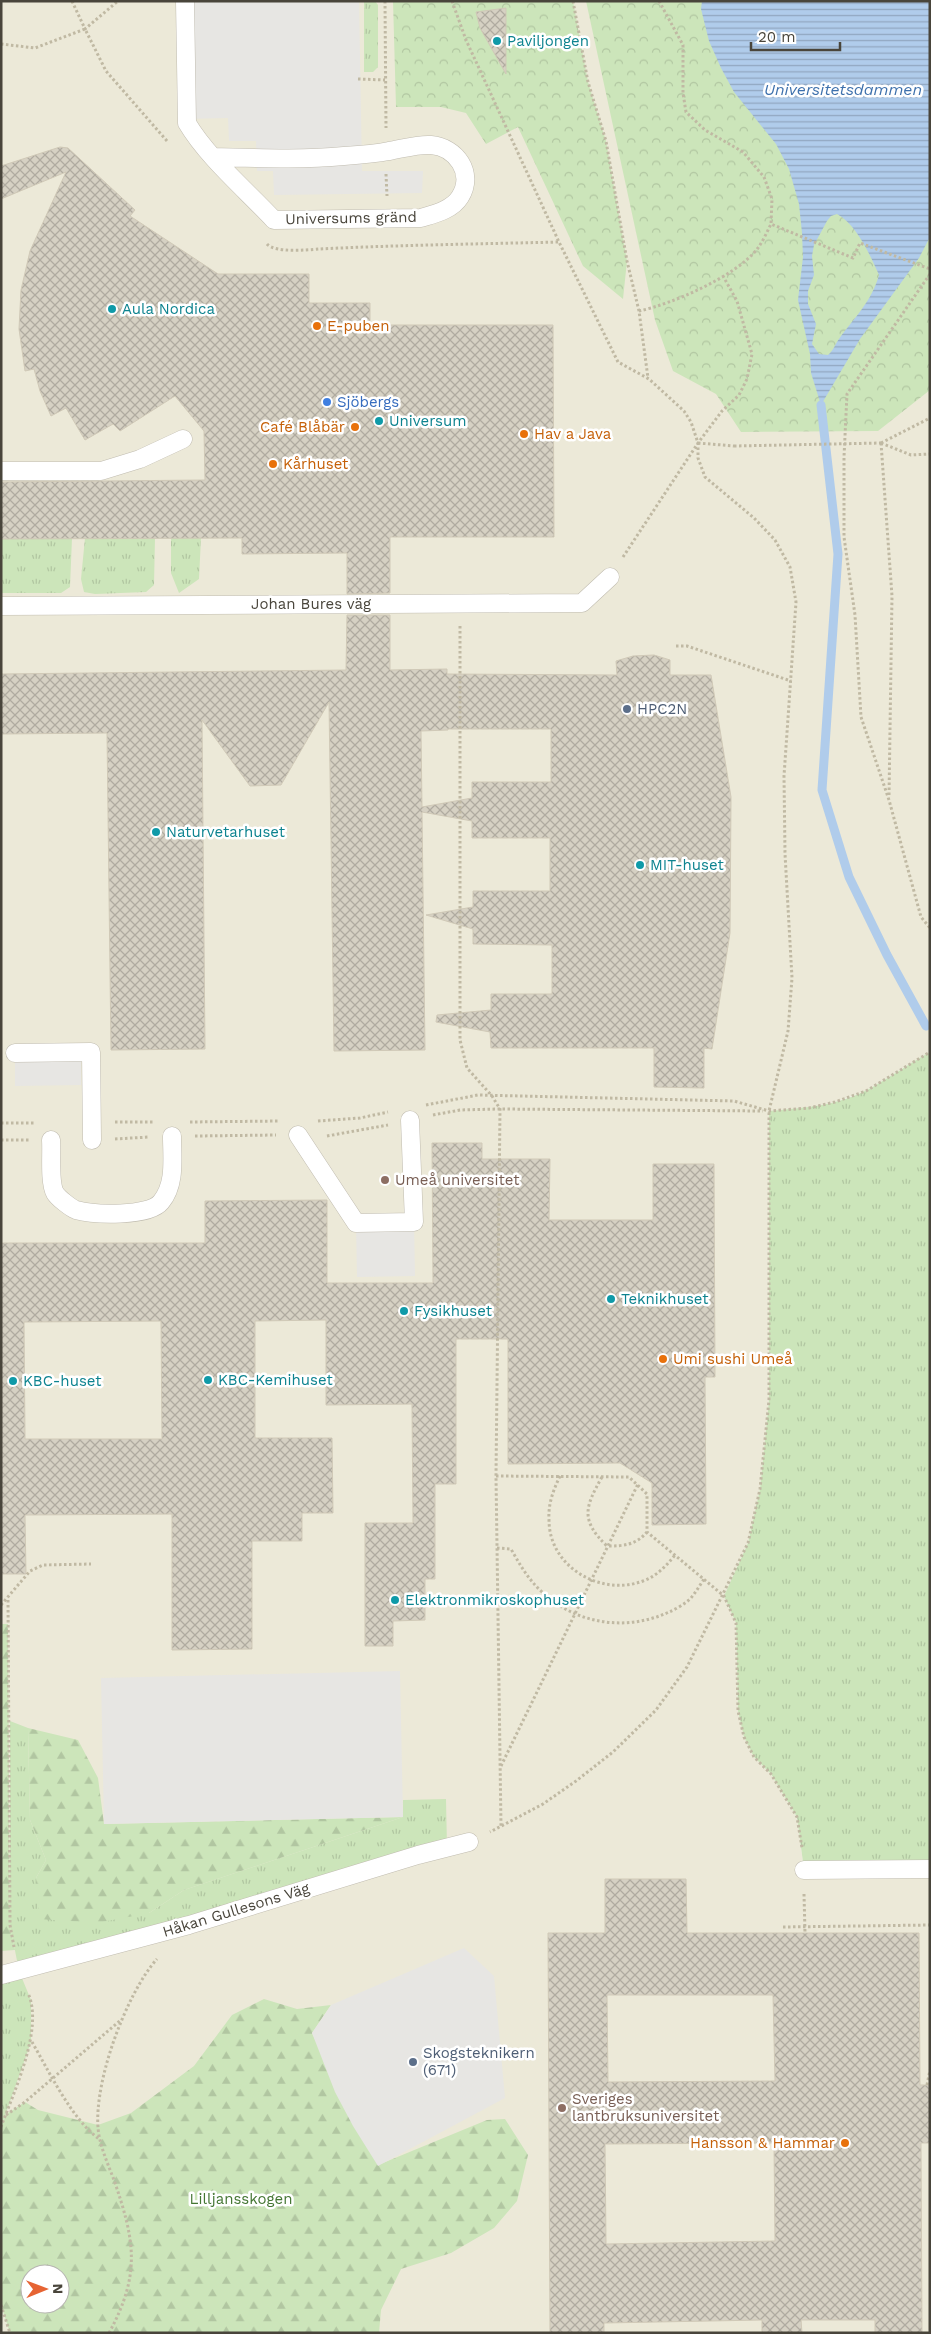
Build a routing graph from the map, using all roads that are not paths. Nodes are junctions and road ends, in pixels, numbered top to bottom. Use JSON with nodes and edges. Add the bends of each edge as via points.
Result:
{"nodes":[{"id":1,"x":185,"y":1,"type":"edge"},
{"id":2,"x":214,"y":157,"type":"junction"},
{"id":3,"x":183,"y":439,"type":"dead end"},
{"id":4,"x":1,"y":471,"type":"edge"},
{"id":5,"x":610,"y":577,"type":"road end"},
{"id":6,"x":1,"y":606,"type":"edge"},
{"id":7,"x":14,"y":1053,"type":"dead end"},
{"id":8,"x":410,"y":1120,"type":"dead end"},
{"id":9,"x":172,"y":1136,"type":"dead end"},
{"id":10,"x":298,"y":1136,"type":"dead end"},
{"id":11,"x":51,"y":1140,"type":"dead end"},
{"id":12,"x":92,"y":1140,"type":"dead end"},
{"id":13,"x":469,"y":1842,"type":"road end"},
{"id":14,"x":930,"y":1869,"type":"edge"},
{"id":15,"x":804,"y":1870,"type":"road end"},
{"id":16,"x":1,"y":1975,"type":"edge"}],
"edges":[{"from":1,"to":2,"type":"lane","name":"Universums gränd","via":[[187,123]]},
{"from":2,"to":2,"type":"lane","name":"Universums gränd","via":[[300,159],[430,145],[447,150],[458,158],[465,170],[465,184],[460,197],[444,210],[421,218],[274,220]]},
{"from":3,"to":4,"type":"lane","via":[[140,459],[101,470]]},
{"from":5,"to":6,"type":"lane","name":"Johan Bures väg","via":[[582,603]]},
{"from":7,"to":12,"type":"lane","via":[[91,1052]]},
{"from":8,"to":10,"type":"lane","via":[[414,1222],[356,1223]]},
{"from":9,"to":11,"type":"lane","via":[[169,1191],[160,1204],[144,1212],[74,1210],[56,1193]]},
{"from":13,"to":16,"type":"lane","name":"Håkan Gullesons Väg","via":[[418,1854],[189,1925]]},
{"from":14,"to":15,"type":"lane"}]}
